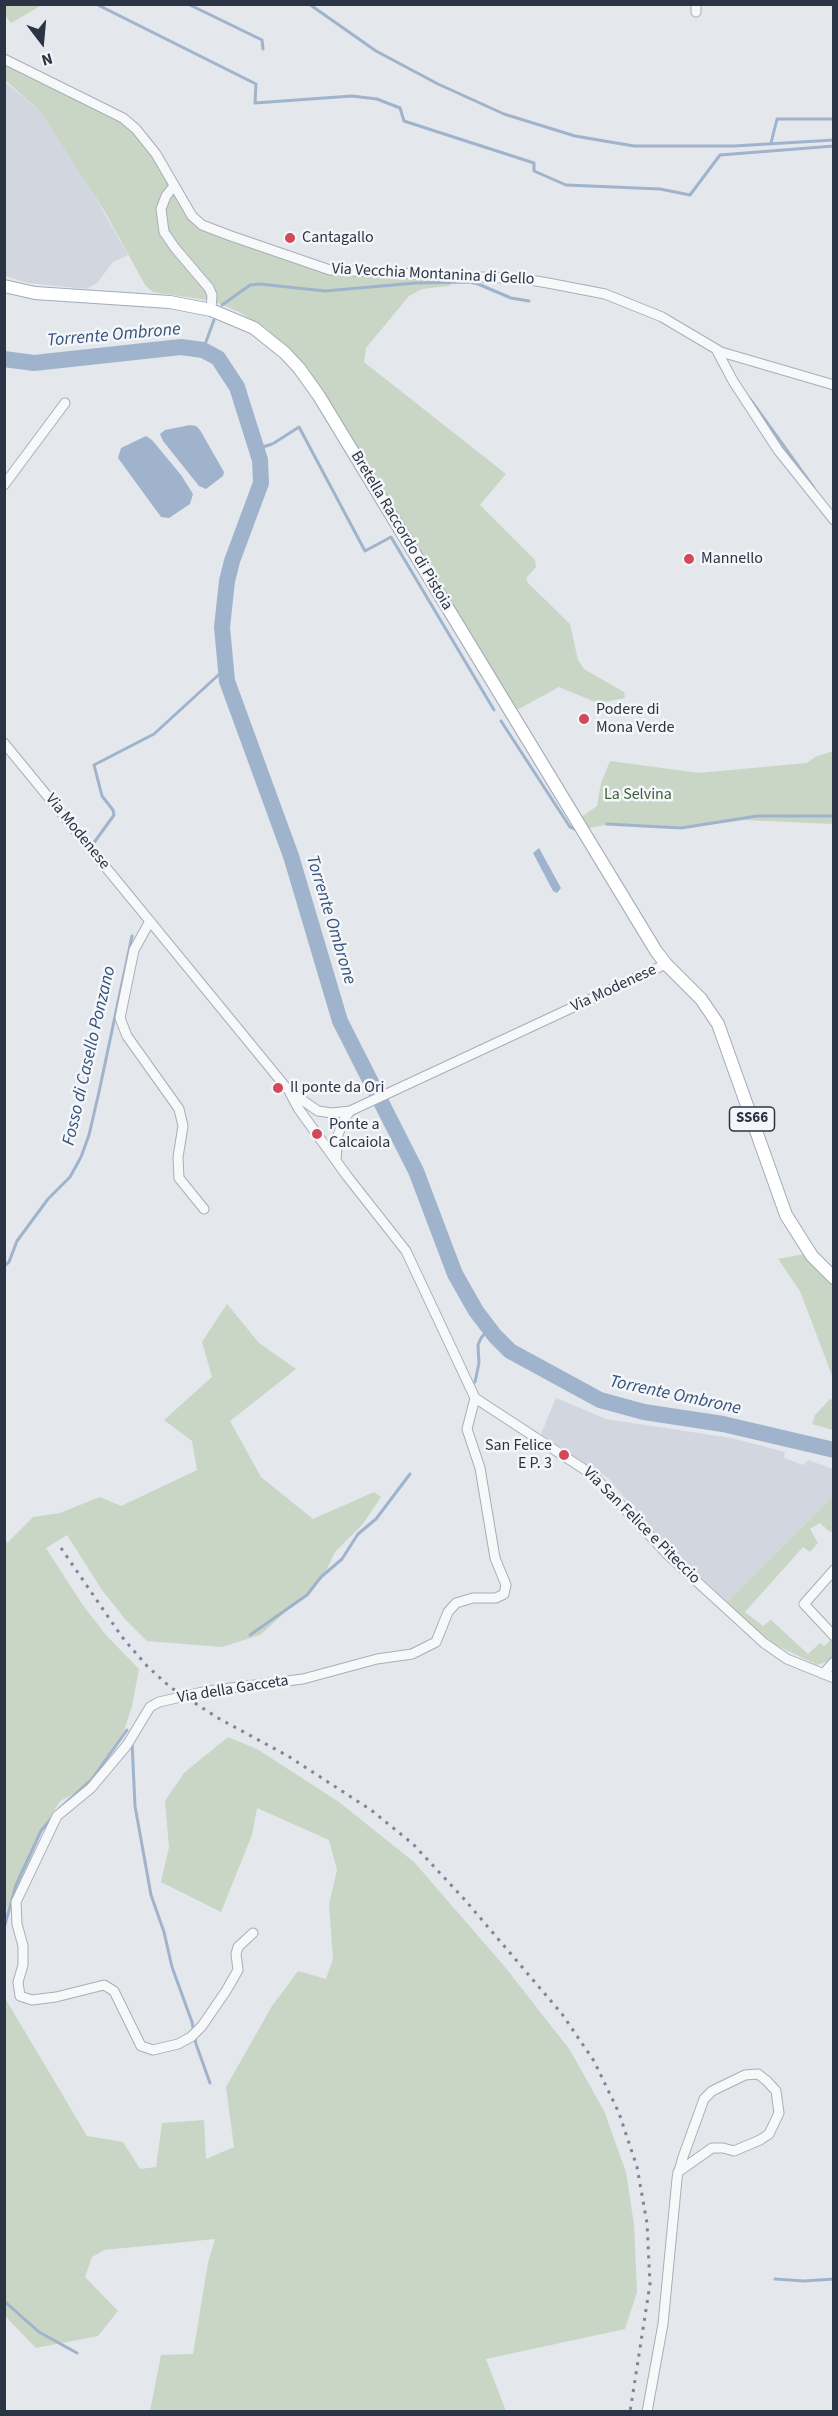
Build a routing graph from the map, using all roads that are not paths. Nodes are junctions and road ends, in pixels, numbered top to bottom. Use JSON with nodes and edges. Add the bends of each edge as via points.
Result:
{"nodes":[{"id":1,"x":4,"y":59,"type":"edge"},
{"id":2,"x":173,"y":187,"type":"junction"},
{"id":3,"x":4,"y":286,"type":"edge"},
{"id":4,"x":211,"y":310,"type":"junction"},
{"id":5,"x":716,"y":349,"type":"junction"},
{"id":6,"x":834,"y":385,"type":"edge"},
{"id":7,"x":65,"y":403,"type":"dead end"},
{"id":8,"x":4,"y":485,"type":"edge"},
{"id":9,"x":834,"y":520,"type":"edge"},
{"id":10,"x":4,"y":743,"type":"edge"},
{"id":11,"x":150,"y":921,"type":"junction"},
{"id":12,"x":666,"y":964,"type":"junction"},
{"id":13,"x":289,"y":1091,"type":"junction"},
{"id":14,"x":350,"y":1111,"type":"junction"},
{"id":15,"x":336,"y":1160,"type":"junction"},
{"id":16,"x":204,"y":1209,"type":"dead end"},
{"id":17,"x":834,"y":1278,"type":"edge"},
{"id":18,"x":475,"y":1398,"type":"junction"},
{"id":19,"x":834,"y":1570,"type":"edge"},
{"id":20,"x":834,"y":1636,"type":"edge"},
{"id":21,"x":834,"y":1662,"type":"edge"},
{"id":22,"x":823,"y":1674,"type":"junction"},
{"id":23,"x":834,"y":1678,"type":"edge"},
{"id":24,"x":253,"y":1933,"type":"dead end"},
{"id":25,"x":678,"y":2172,"type":"junction"},
{"id":26,"x":647,"y":2412,"type":"edge"}],
"edges":[{"from":1,"to":2,"type":"street","name":"Via Vecchia Montanina di Gello","via":[[123,118],[156,154]]},
{"from":2,"to":4,"type":"street","via":[[161,209],[164,232],[209,288]]},
{"from":2,"to":5,"type":"street","name":"Via Vecchia Montanina di Gello","via":[[202,225],[306,264],[330,270],[524,279],[583,289],[662,317]]},
{"from":3,"to":4,"type":"main road","name":"Bretella Raccordo di Pistoia","via":[[170,302]]},
{"from":4,"to":12,"type":"main road","name":"Bretella Raccordo di Pistoia","via":[[254,328],[285,353],[310,383]]},
{"from":5,"to":6,"type":"street","name":"Via Vecchia Montanina di Gello"},
{"from":5,"to":9,"type":"street","via":[[778,450]]},
{"from":7,"to":8,"type":"street"},
{"from":10,"to":11,"type":"street","name":"Via Modenese"},
{"from":11,"to":13,"type":"street","name":"Via Modenese"},
{"from":11,"to":16,"type":"street","via":[[134,950],[120,1018],[127,1036],[180,1109],[183,1126],[179,1178]]},
{"from":12,"to":14,"type":"street","name":"Via Modenese"},
{"from":12,"to":17,"type":"main road","name":"Via Modenese","number":"SS66","via":[[701,999],[718,1024],[786,1215],[812,1256]]},
{"from":13,"to":14,"type":"street","via":[[318,1111]]},
{"from":13,"to":15,"type":"street"},
{"from":14,"to":15,"type":"street","via":[[338,1136]]},
{"from":15,"to":18,"type":"street","via":[[406,1251]]},
{"from":18,"to":22,"type":"street","name":"Via San Felice e Piteccio","via":[[593,1475],[669,1556],[764,1643],[787,1659]]},
{"from":18,"to":24,"type":"street","name":"Via della Gacceta","via":[[467,1429],[480,1468],[495,1558],[506,1585],[504,1594],[456,1603],[448,1612],[436,1642],[412,1654],[303,1679],[207,1691],[150,1707],[128,1745],[91,1788],[57,1816],[16,1902],[24,1965],[18,1982],[20,1996],[32,2000],[104,1985],[114,1991],[141,2046],[153,2050],[178,2044],[202,2026],[226,1992],[238,1970],[238,1947]]},
{"from":19,"to":20,"type":"street","via":[[804,1604]]},
{"from":21,"to":22,"type":"street"},
{"from":22,"to":23,"type":"street","name":"Via San Felice e Piteccio"},
{"from":25,"to":25,"type":"street","via":[[704,2099],[745,2075],[758,2074],[767,2081],[776,2091],[779,2113],[769,2134],[734,2151],[712,2148]]},
{"from":25,"to":26,"type":"street","via":[[659,2348]]}]}
